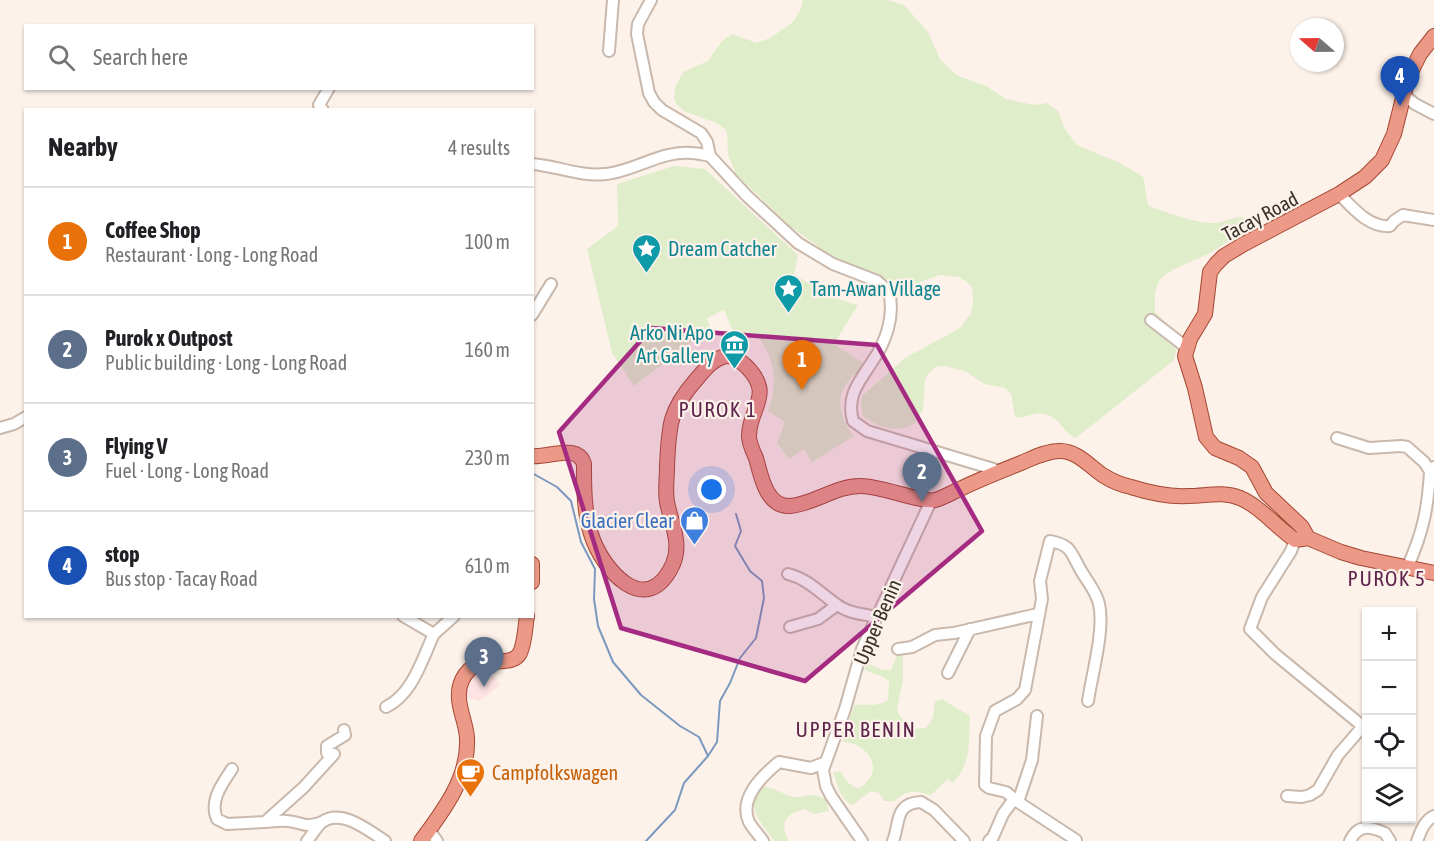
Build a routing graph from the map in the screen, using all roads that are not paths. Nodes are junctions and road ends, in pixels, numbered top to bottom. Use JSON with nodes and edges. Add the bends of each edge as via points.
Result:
{"nodes":[{"id":1,"x":613,"y":0,"type":"edge"},
{"id":2,"x":651,"y":0,"type":"edge"},
{"id":3,"x":1434,"y":36,"type":"edge"},
{"id":4,"x":609,"y":51,"type":"dead end"},
{"id":5,"x":328,"y":90,"type":"edge"},
{"id":6,"x":1403,"y":94,"type":"junction"},
{"id":7,"x":321,"y":108,"type":"edge"},
{"id":8,"x":1434,"y":114,"type":"edge"},
{"id":9,"x":710,"y":156,"type":"junction"},
{"id":10,"x":534,"y":164,"type":"edge"},
{"id":11,"x":1339,"y":194,"type":"junction"},
{"id":12,"x":1434,"y":220,"type":"edge"},
{"id":13,"x":551,"y":284,"type":"dead end"},
{"id":14,"x":534,"y":312,"type":"edge"},
{"id":15,"x":1151,"y":320,"type":"dead end"},
{"id":16,"x":1186,"y":347,"type":"junction"},
{"id":17,"x":24,"y":418,"type":"edge"},
{"id":18,"x":0,"y":428,"type":"edge"},
{"id":19,"x":1337,"y":438,"type":"dead end"},
{"id":20,"x":534,"y":456,"type":"edge"},
{"id":21,"x":1432,"y":469,"type":"edge"},
{"id":22,"x":1000,"y":471,"type":"junction"},
{"id":23,"x":931,"y":501,"type":"junction"},
{"id":24,"x":1302,"y":539,"type":"junction"},
{"id":25,"x":1408,"y":566,"type":"junction"},
{"id":26,"x":1434,"y":573,"type":"edge"},
{"id":27,"x":788,"y":574,"type":"dead end"},
{"id":28,"x":837,"y":605,"type":"junction"},
{"id":29,"x":1038,"y":614,"type":"junction"},
{"id":30,"x":876,"y":617,"type":"junction"},
{"id":31,"x":407,"y":618,"type":"edge"},
{"id":32,"x":452,"y":618,"type":"edge"},
{"id":33,"x":527,"y":618,"type":"edge"},
{"id":34,"x":790,"y":627,"type":"dead end"},
{"id":35,"x":970,"y":629,"type":"junction"},
{"id":36,"x":434,"y":634,"type":"junction"},
{"id":37,"x":898,"y":649,"type":"dead end"},
{"id":38,"x":948,"y":673,"type":"dead end"},
{"id":39,"x":1088,"y":701,"type":"dead end"},
{"id":40,"x":386,"y":707,"type":"dead end"},
{"id":41,"x":1037,"y":716,"type":"dead end"},
{"id":42,"x":1362,"y":725,"type":"edge"},
{"id":43,"x":344,"y":730,"type":"dead end"},
{"id":44,"x":1362,"y":730,"type":"edge"},
{"id":45,"x":826,"y":762,"type":"junction"},
{"id":46,"x":232,"y":769,"type":"dead end"},
{"id":47,"x":1287,"y":796,"type":"dead end"},
{"id":48,"x":1016,"y":800,"type":"junction"},
{"id":49,"x":1434,"y":816,"type":"edge"},
{"id":50,"x":266,"y":822,"type":"junction"},
{"id":51,"x":322,"y":822,"type":"junction"},
{"id":52,"x":429,"y":837,"type":"edge"},
{"id":53,"x":1076,"y":840,"type":"edge"},
{"id":54,"x":307,"y":841,"type":"edge"},
{"id":55,"x":385,"y":841,"type":"edge"},
{"id":56,"x":763,"y":841,"type":"edge"},
{"id":57,"x":862,"y":841,"type":"edge"},
{"id":58,"x":893,"y":841,"type":"edge"},
{"id":59,"x":964,"y":841,"type":"edge"},
{"id":60,"x":989,"y":841,"type":"edge"},
{"id":61,"x":1350,"y":841,"type":"edge"},
{"id":62,"x":1390,"y":841,"type":"edge"},
{"id":63,"x":1417,"y":841,"type":"edge"}],
"edges":[{"from":1,"to":4,"type":"street"},
{"from":2,"to":9,"type":"street","via":[[637,34],[650,93],[662,110],[701,133]]},
{"from":3,"to":6,"type":"main road","name":"Tacay Road","via":[[1420,54]]},
{"from":5,"to":7,"type":"street","via":[[319,105]]},
{"from":6,"to":8,"type":"street"},
{"from":6,"to":11,"type":"main road","name":"Tacay Road","via":[[1394,134],[1382,160]]},
{"from":9,"to":10,"type":"street","via":[[679,153],[620,173],[585,176]]},
{"from":9,"to":22,"type":"street","via":[[798,243],[833,264],[877,282],[889,292],[891,311],[880,349],[852,394],[853,421],[867,430]]},
{"from":11,"to":12,"type":"street","via":[[1380,227],[1390,226],[1403,215]]},
{"from":11,"to":16,"type":"main road","name":"Tacay Road","via":[[1244,244],[1216,264],[1210,272],[1204,314]]},
{"from":13,"to":14,"type":"street"},
{"from":15,"to":16,"type":"street"},
{"from":16,"to":24,"type":"main road","via":[[1206,437],[1215,448],[1252,467],[1266,493],[1302,527]]},
{"from":17,"to":18,"type":"street"},
{"from":19,"to":21,"type":"street","via":[[1369,448],[1407,447]]},
{"from":20,"to":23,"type":"main road","via":[[566,453],[582,458],[587,518],[598,550],[626,585],[638,590],[654,587],[667,575],[677,550],[666,492],[672,417],[686,391],[704,371],[728,356],[740,361],[758,385],[760,399],[749,441],[765,489],[778,504],[797,505],[843,488],[861,486]]},
{"from":21,"to":25,"type":"street","via":[[1426,516]]},
{"from":22,"to":23,"type":"main road"},
{"from":22,"to":24,"type":"main road","via":[[1045,453],[1068,452],[1111,480],[1144,491],[1176,496],[1229,494]]},
{"from":23,"to":30,"type":"street","name":"Upper Benin"},
{"from":24,"to":25,"type":"main road"},
{"from":24,"to":42,"type":"street","via":[[1262,597],[1250,628],[1275,654]]},
{"from":25,"to":26,"type":"main road"},
{"from":27,"to":28,"type":"street","via":[[807,582]]},
{"from":28,"to":30,"type":"street"},
{"from":28,"to":34,"type":"street","via":[[818,619]]},
{"from":29,"to":35,"type":"street"},
{"from":29,"to":39,"type":"street","via":[[1042,599],[1040,581],[1050,541],[1060,543],[1072,552],[1100,604]]},
{"from":29,"to":48,"type":"street","via":[[1025,690],[995,711],[986,736],[985,785]]},
{"from":30,"to":45,"type":"street","name":"Upper Benin"},
{"from":31,"to":36,"type":"street"},
{"from":32,"to":36,"type":"street"},
{"from":33,"to":52,"type":"main road","via":[[518,656],[478,664],[461,681],[458,699],[467,734],[465,762]]},
{"from":35,"to":37,"type":"street","via":[[935,635],[912,647]]},
{"from":35,"to":38,"type":"street"},
{"from":36,"to":40,"type":"street","via":[[407,691]]},
{"from":41,"to":48,"type":"street","via":[[1032,760]]},
{"from":43,"to":50,"type":"street","via":[[345,735],[327,746],[327,753],[334,754]]},
{"from":44,"to":47,"type":"street","via":[[1338,755],[1318,790],[1302,797]]},
{"from":45,"to":56,"type":"street","via":[[811,768],[779,762],[752,790],[748,820]]},
{"from":45,"to":57,"type":"street","name":"Upper Benin","via":[[824,777],[831,796]]},
{"from":46,"to":50,"type":"street","via":[[213,807],[217,819],[227,824]]},
{"from":48,"to":53,"type":"street"},
{"from":48,"to":60,"type":"street","via":[[1003,814]]},
{"from":49,"to":63,"type":"street"},
{"from":50,"to":51,"type":"street","via":[[283,820],[303,826]]},
{"from":51,"to":54,"type":"street"},
{"from":51,"to":55,"type":"street","via":[[351,820]]},
{"from":58,"to":59,"type":"street","via":[[898,815],[916,802],[927,804]]},
{"from":61,"to":62,"type":"street","via":[[1364,827],[1385,833]]}]}
